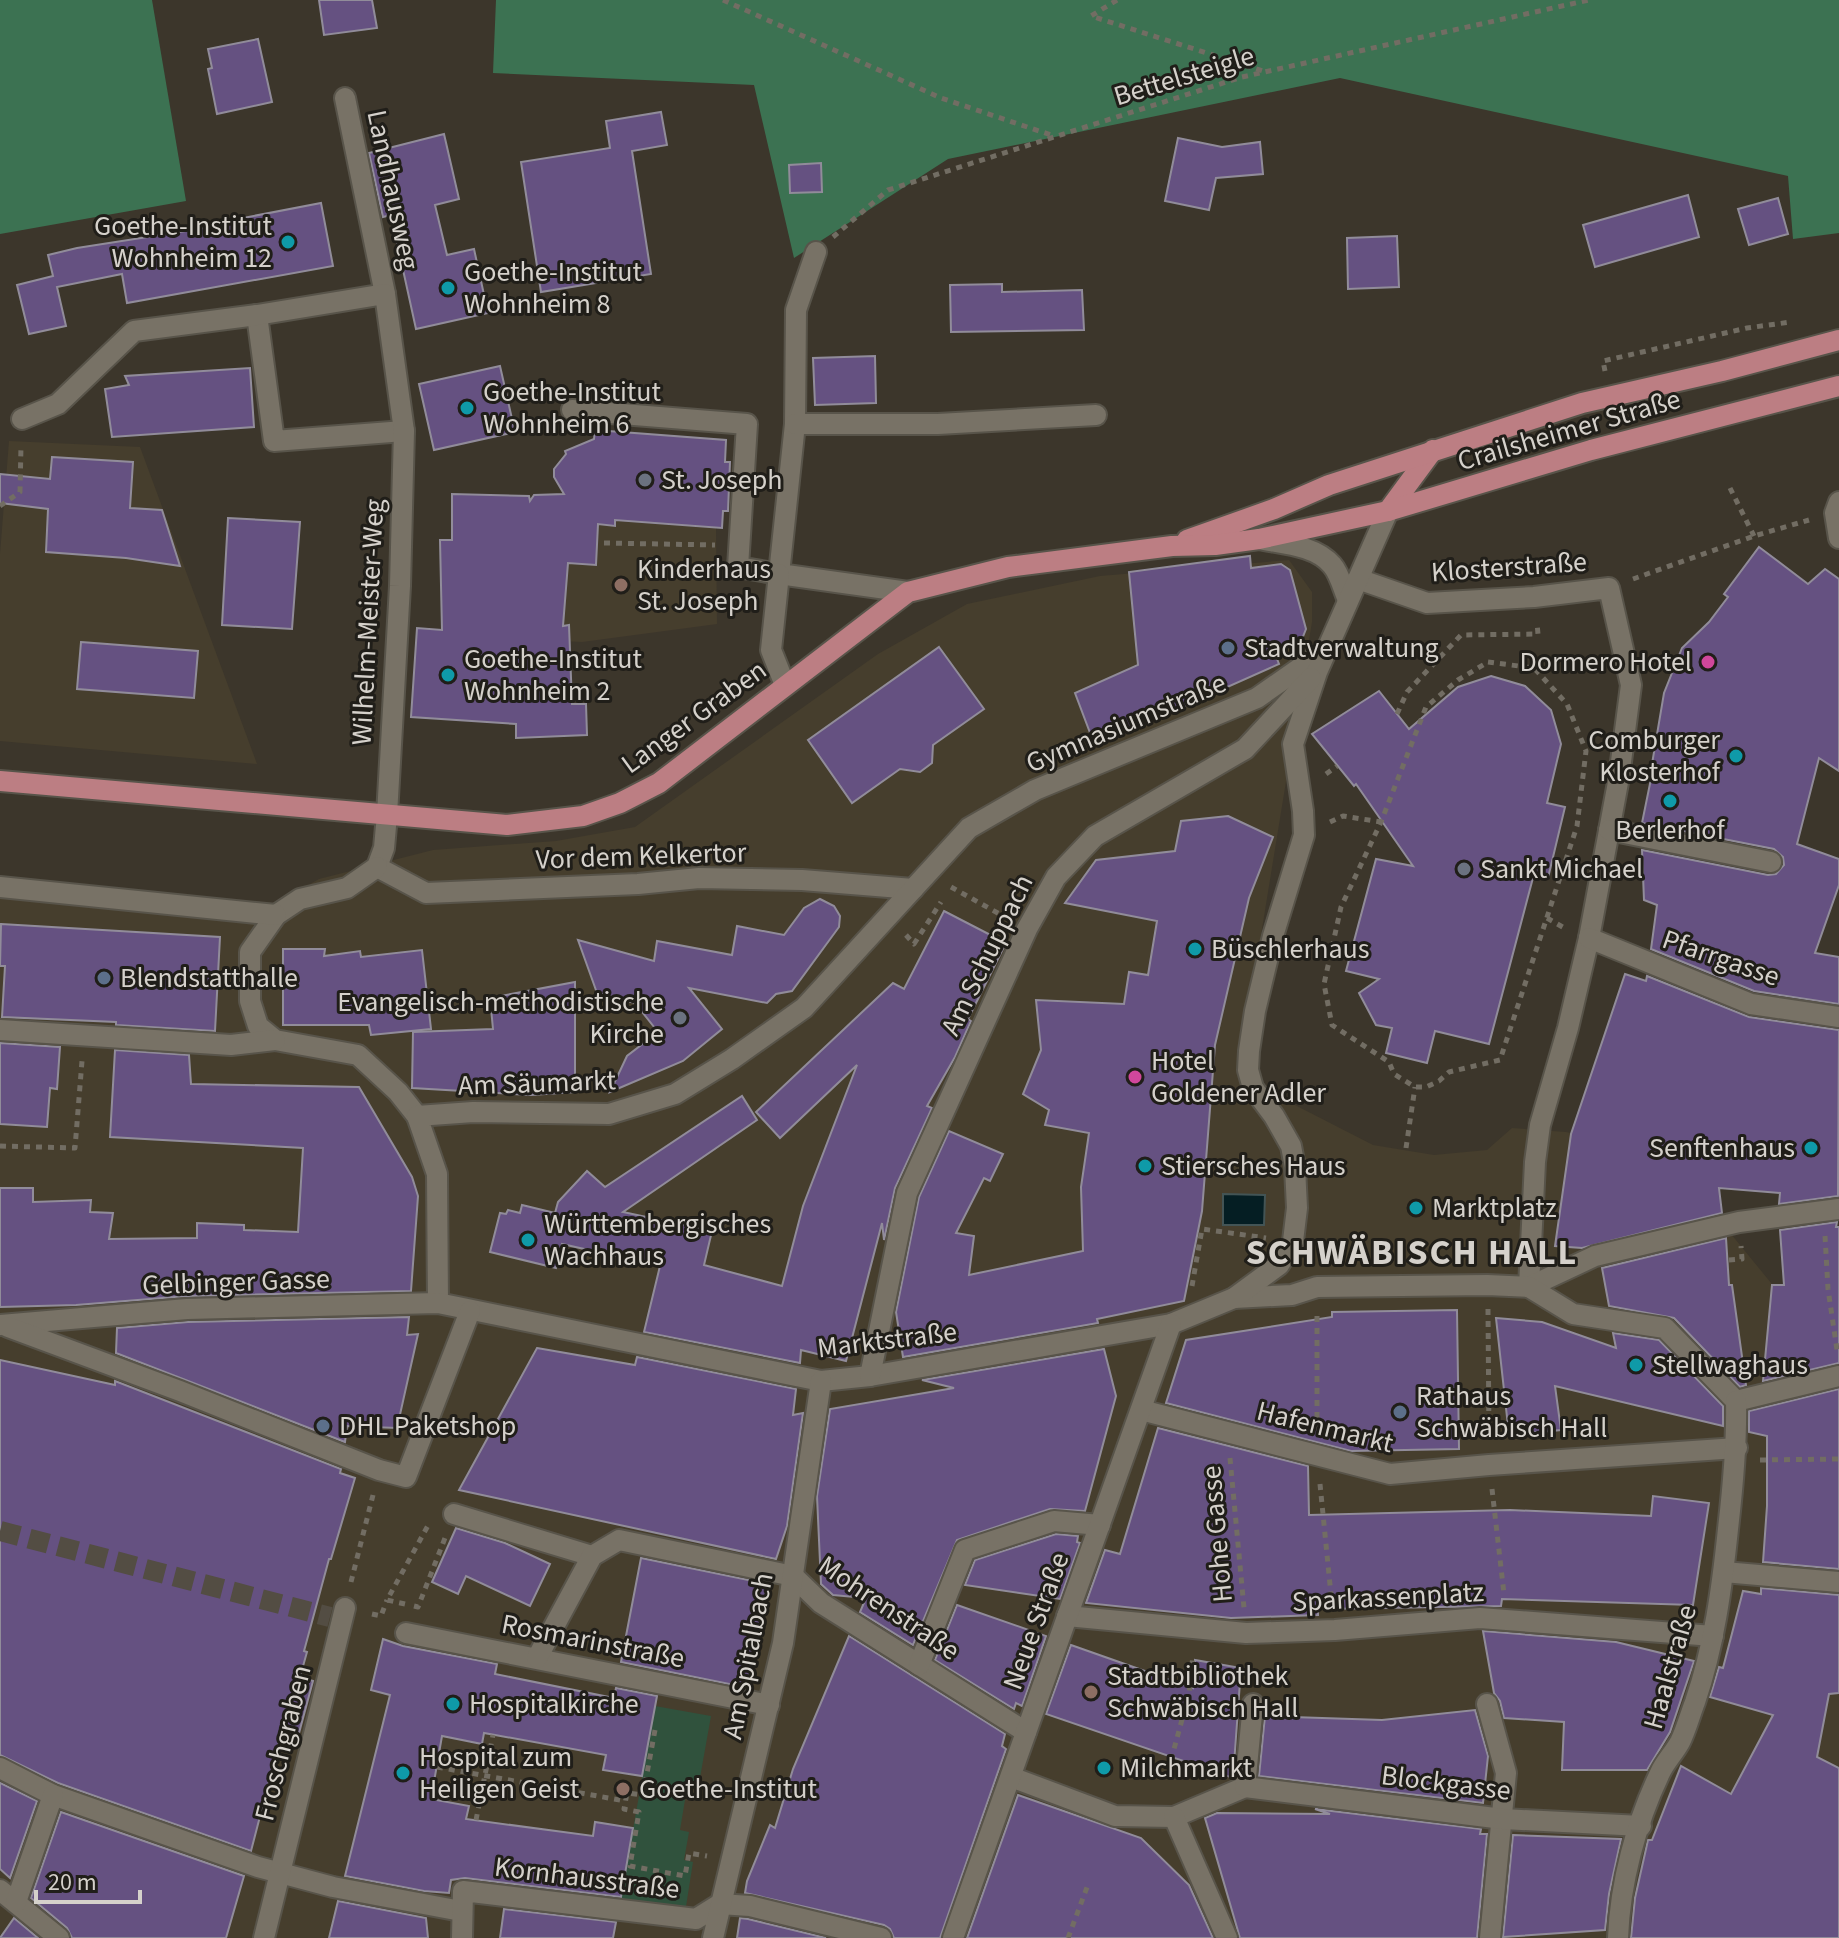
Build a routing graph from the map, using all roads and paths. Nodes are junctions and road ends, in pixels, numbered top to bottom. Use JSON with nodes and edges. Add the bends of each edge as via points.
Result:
{"nodes":[{"id":1,"x":723,"y":0,"type":"edge"},
{"id":2,"x":1117,"y":0,"type":"edge"},
{"id":3,"x":1589,"y":0,"type":"edge"},
{"id":4,"x":1265,"y":72,"type":"junction"},
{"id":5,"x":345,"y":98,"type":"dead end"},
{"id":6,"x":1055,"y":136,"type":"junction"},
{"id":7,"x":816,"y":252,"type":"joint"},
{"id":8,"x":385,"y":294,"type":"junction"},
{"id":9,"x":257,"y":315,"type":"junction"},
{"id":10,"x":1793,"y":321,"type":"dead end"},
{"id":11,"x":1747,"y":328,"type":"junction"},
{"id":12,"x":1730,"y":340,"type":"dead end"},
{"id":13,"x":1839,"y":340,"type":"edge"},
{"id":14,"x":1606,"y":374,"type":"dead end"},
{"id":15,"x":1839,"y":386,"type":"edge"},
{"id":16,"x":572,"y":410,"type":"dead end"},
{"id":17,"x":1096,"y":415,"type":"dead end"},
{"id":18,"x":22,"y":419,"type":"joint"},
{"id":19,"x":795,"y":424,"type":"junction"},
{"id":20,"x":404,"y":431,"type":"junction"},
{"id":21,"x":1433,"y":450,"type":"junction"},
{"id":22,"x":1730,"y":488,"type":"dead end"},
{"id":23,"x":0,"y":506,"type":"edge"},
{"id":24,"x":1837,"y":507,"type":"edge"},
{"id":25,"x":1388,"y":511,"type":"junction"},
{"id":26,"x":1754,"y":536,"type":"junction"},
{"id":27,"x":1839,"y":538,"type":"edge"},
{"id":28,"x":1259,"y":539,"type":"junction"},
{"id":29,"x":604,"y":543,"type":"dead end"},
{"id":30,"x":1172,"y":546,"type":"junction"},
{"id":31,"x":740,"y":547,"type":"junction"},
{"id":32,"x":779,"y":574,"type":"junction"},
{"id":33,"x":1358,"y":579,"type":"junction"},
{"id":34,"x":1609,"y":588,"type":"junction"},
{"id":35,"x":908,"y":592,"type":"junction"},
{"id":36,"x":1348,"y":600,"type":"junction"},
{"id":37,"x":1538,"y":634,"type":"dead end"},
{"id":38,"x":1327,"y":649,"type":"junction"},
{"id":39,"x":1317,"y":672,"type":"junction"},
{"id":40,"x":785,"y":685,"type":"junction"},
{"id":41,"x":1397,"y":714,"type":"dead end"},
{"id":42,"x":0,"y":781,"type":"edge"},
{"id":43,"x":387,"y":815,"type":"junction"},
{"id":44,"x":1381,"y":822,"type":"junction"},
{"id":45,"x":1609,"y":830,"type":"junction"},
{"id":46,"x":1304,"y":835,"type":"junction"},
{"id":47,"x":1771,"y":862,"type":"dead end"},
{"id":48,"x":377,"y":867,"type":"junction"},
{"id":49,"x":0,"y":887,"type":"edge"},
{"id":50,"x":913,"y":889,"type":"junction"},
{"id":51,"x":276,"y":915,"type":"junction"},
{"id":52,"x":1013,"y":921,"type":"dead end"},
{"id":53,"x":1589,"y":938,"type":"junction"},
{"id":54,"x":914,"y":944,"type":"dead end"},
{"id":55,"x":1839,"y":1017,"type":"edge"},
{"id":56,"x":0,"y":1030,"type":"edge"},
{"id":57,"x":84,"y":1036,"type":"junction"},
{"id":58,"x":275,"y":1040,"type":"junction"},
{"id":59,"x":1415,"y":1087,"type":"junction"},
{"id":60,"x":417,"y":1116,"type":"junction"},
{"id":61,"x":0,"y":1146,"type":"edge"},
{"id":62,"x":1406,"y":1148,"type":"dead end"},
{"id":63,"x":1831,"y":1210,"type":"edge"},
{"id":64,"x":1293,"y":1241,"type":"junction"},
{"id":65,"x":1742,"y":1247,"type":"dead end"},
{"id":66,"x":1729,"y":1260,"type":"dead end"},
{"id":67,"x":1192,"y":1284,"type":"dead end"},
{"id":68,"x":1317,"y":1287,"type":"junction"},
{"id":69,"x":1529,"y":1287,"type":"junction"},
{"id":70,"x":1234,"y":1298,"type":"junction"},
{"id":71,"x":438,"y":1303,"type":"junction"},
{"id":72,"x":470,"y":1311,"type":"junction"},
{"id":73,"x":1171,"y":1324,"type":"junction"},
{"id":74,"x":1,"y":1325,"type":"edge"},
{"id":75,"x":1839,"y":1362,"type":"edge"},
{"id":76,"x":870,"y":1376,"type":"junction"},
{"id":77,"x":1839,"y":1376,"type":"edge"},
{"id":78,"x":821,"y":1381,"type":"junction"},
{"id":79,"x":1736,"y":1401,"type":"junction"},
{"id":80,"x":1141,"y":1410,"type":"junction"},
{"id":81,"x":1228,"y":1432,"type":"junction"},
{"id":82,"x":1736,"y":1452,"type":"junction"},
{"id":83,"x":1317,"y":1455,"type":"junction"},
{"id":84,"x":1839,"y":1459,"type":"edge"},
{"id":85,"x":379,"y":1470,"type":"junction"},
{"id":86,"x":454,"y":1514,"type":"joint"},
{"id":87,"x":432,"y":1516,"type":"dead end"},
{"id":88,"x":1100,"y":1525,"type":"junction"},
{"id":89,"x":592,"y":1556,"type":"junction"},
{"id":90,"x":1724,"y":1572,"type":"junction"},
{"id":91,"x":793,"y":1576,"type":"junction"},
{"id":92,"x":1839,"y":1582,"type":"edge"},
{"id":93,"x":345,"y":1608,"type":"joint"},
{"id":94,"x":1067,"y":1616,"type":"junction"},
{"id":95,"x":1335,"y":1630,"type":"junction"},
{"id":96,"x":406,"y":1633,"type":"dead end"},
{"id":97,"x":1246,"y":1633,"type":"junction"},
{"id":98,"x":1713,"y":1636,"type":"junction"},
{"id":99,"x":537,"y":1658,"type":"junction"},
{"id":100,"x":919,"y":1665,"type":"junction"},
{"id":101,"x":1189,"y":1676,"type":"dead end"},
{"id":102,"x":1253,"y":1704,"type":"dead end"},
{"id":103,"x":1487,"y":1704,"type":"dead end"},
{"id":104,"x":769,"y":1705,"type":"junction"},
{"id":105,"x":655,"y":1730,"type":"dead end"},
{"id":106,"x":1026,"y":1732,"type":"junction"},
{"id":107,"x":493,"y":1735,"type":"dead end"},
{"id":108,"x":1171,"y":1760,"type":"dead end"},
{"id":109,"x":437,"y":1767,"type":"dead end"},
{"id":110,"x":0,"y":1768,"type":"edge"},
{"id":111,"x":485,"y":1776,"type":"junction"},
{"id":112,"x":1011,"y":1777,"type":"junction"},
{"id":113,"x":1245,"y":1787,"type":"junction"},
{"id":114,"x":53,"y":1795,"type":"junction"},
{"id":115,"x":625,"y":1801,"type":"junction"},
{"id":116,"x":1174,"y":1817,"type":"junction"},
{"id":117,"x":1503,"y":1819,"type":"junction"},
{"id":118,"x":476,"y":1820,"type":"dead end"},
{"id":119,"x":1641,"y":1826,"type":"junction"},
{"id":120,"x":689,"y":1853,"type":"dead end"},
{"id":121,"x":280,"y":1871,"type":"junction"},
{"id":122,"x":1089,"y":1882,"type":"dead end"},
{"id":123,"x":8,"y":1896,"type":"edge"},
{"id":124,"x":720,"y":1904,"type":"junction"},
{"id":125,"x":461,"y":1911,"type":"junction"},
{"id":126,"x":59,"y":1938,"type":"edge"},
{"id":127,"x":264,"y":1938,"type":"edge"},
{"id":128,"x":462,"y":1938,"type":"edge"},
{"id":129,"x":713,"y":1938,"type":"edge"},
{"id":130,"x":881,"y":1938,"type":"edge"},
{"id":131,"x":953,"y":1938,"type":"edge"},
{"id":132,"x":1068,"y":1938,"type":"edge"},
{"id":133,"x":1227,"y":1938,"type":"edge"},
{"id":134,"x":1490,"y":1938,"type":"edge"},
{"id":135,"x":1618,"y":1938,"type":"edge"}],
"edges":[{"from":1,"to":6,"type":"path","via":[[941,98]]},
{"from":2,"to":4,"type":"path","via":[[1091,16]]},
{"from":3,"to":4,"type":"path","name":"Bettelsteigle"},
{"from":4,"to":6,"type":"path","name":"Bettelsteigle"},
{"from":5,"to":8,"type":"street","name":"Landhausweg"},
{"from":6,"to":7,"type":"path","name":"Bettelsteigle","via":[[888,190]]},
{"from":7,"to":19,"type":"street","via":[[796,310]]},
{"from":8,"to":9,"type":"street"},
{"from":8,"to":20,"type":"street","name":"Wilhelm-Meister-Weg"},
{"from":9,"to":18,"type":"street","via":[[134,331],[58,404]]},
{"from":9,"to":20,"type":"street","via":[[274,441]]},
{"from":10,"to":11,"type":"path"},
{"from":11,"to":12,"type":"path"},
{"from":11,"to":14,"type":"path","via":[[1603,361]]},
{"from":13,"to":21,"type":"main road","name":"Crailsheimer Straße","via":[[1582,403]]},
{"from":15,"to":25,"type":"main road","name":"Crailsheimer Straße","via":[[1591,450]]},
{"from":16,"to":31,"type":"street","via":[[747,424]]},
{"from":17,"to":19,"type":"street","via":[[938,424]]},
{"from":18,"to":23,"type":"path","via":[[20,492]]},
{"from":19,"to":32,"type":"street"},
{"from":20,"to":43,"type":"street","name":"Wilhelm-Meister-Weg"},
{"from":21,"to":25,"type":"main road","name":"Crailsheimer Straße"},
{"from":21,"to":30,"type":"main road","name":"Crailsheimer Straße"},
{"from":22,"to":26,"type":"path"},
{"from":24,"to":26,"type":"path"},
{"from":24,"to":27,"type":"street"},
{"from":25,"to":28,"type":"main road","name":"Langer Graben"},
{"from":25,"to":33,"type":"street"},
{"from":26,"to":34,"type":"path"},
{"from":28,"to":30,"type":"main road","name":"Langer Graben"},
{"from":28,"to":36,"type":"street","via":[[1324,558]]},
{"from":29,"to":31,"type":"path"},
{"from":30,"to":35,"type":"main road","name":"Langer Graben","via":[[1008,567]]},
{"from":31,"to":32,"type":"street","via":[[738,567]]},
{"from":32,"to":35,"type":"street"},
{"from":32,"to":40,"type":"street","via":[[771,650]]},
{"from":33,"to":34,"type":"street","name":"Klosterstraße","via":[[1427,603]]},
{"from":33,"to":36,"type":"street"},
{"from":34,"to":45,"type":"street","name":"Klosterstraße","via":[[1631,685]]},
{"from":35,"to":40,"type":"main road","name":"Langer Graben"},
{"from":36,"to":38,"type":"street"},
{"from":37,"to":41,"type":"path","via":[[1461,635],[1407,692]]},
{"from":38,"to":39,"type":"street"},
{"from":38,"to":50,"type":"street","name":"Gymnasiumstraße","via":[[1257,698],[1035,790],[969,828]]},
{"from":39,"to":46,"type":"street","via":[[1293,744]]},
{"from":39,"to":76,"type":"street","name":"Am Schuppach","via":[[1245,749],[1095,836],[1056,877],[1027,929],[907,1193]]},
{"from":40,"to":43,"type":"main road","name":"Langer Graben","via":[[659,783],[583,816],[507,825]]},
{"from":42,"to":43,"type":"main road","name":"Langer Graben"},
{"from":43,"to":48,"type":"street"},
{"from":44,"to":46,"type":"path","via":[[1343,816]]},
{"from":44,"to":59,"type":"path","via":[[1341,907],[1324,984],[1332,1025],[1389,1062],[1394,1074]]},
{"from":44,"to":59,"type":"path","via":[[1426,707],[1458,680],[1488,662],[1534,668],[1567,704],[1586,751],[1577,826],[1500,1060],[1449,1072],[1426,1087]]},
{"from":45,"to":47,"type":"street"},
{"from":45,"to":53,"type":"street","name":"Klosterstraße"},
{"from":46,"to":64,"type":"street","via":[[1255,1011],[1248,1070],[1253,1088],[1291,1146],[1297,1188]]},
{"from":48,"to":50,"type":"street","name":"Vor dem Kelkertor","via":[[426,893],[699,878]]},
{"from":48,"to":51,"type":"street","via":[[347,888],[300,899]]},
{"from":49,"to":51,"type":"street"},
{"from":50,"to":60,"type":"street","name":"Am Säumarkt","via":[[804,1008],[675,1094],[609,1114]]},
{"from":51,"to":58,"type":"street","via":[[250,952],[250,1001],[258,1026]]},
{"from":52,"to":54,"type":"path","via":[[951,887]]},
{"from":53,"to":55,"type":"street","name":"Pfarrgasse","via":[[1751,1004]]},
{"from":53,"to":69,"type":"street","name":"Klosterstraße","via":[[1540,1125]]},
{"from":56,"to":57,"type":"street"},
{"from":57,"to":58,"type":"street","via":[[231,1045]]},
{"from":57,"to":61,"type":"path","via":[[75,1148]]},
{"from":58,"to":60,"type":"street","via":[[358,1055]]},
{"from":59,"to":62,"type":"path"},
{"from":60,"to":71,"type":"street","via":[[437,1174]]},
{"from":63,"to":69,"type":"street","via":[[1739,1222],[1595,1256]]},
{"from":63,"to":75,"type":"path","via":[[1828,1289]]},
{"from":64,"to":67,"type":"path","via":[[1202,1229]]},
{"from":64,"to":70,"type":"street","via":[[1279,1265]]},
{"from":65,"to":66,"type":"path","via":[[1742,1259]]},
{"from":68,"to":69,"type":"street"},
{"from":68,"to":70,"type":"street","via":[[1292,1295]]},
{"from":68,"to":83,"type":"path"},
{"from":69,"to":79,"type":"street","via":[[1573,1314],[1665,1328]]},
{"from":70,"to":73,"type":"street","name":"Marktstraße"},
{"from":71,"to":72,"type":"street","name":"Gelbinger Gasse"},
{"from":71,"to":74,"type":"street","name":"Gelbinger Gasse","via":[[187,1309]]},
{"from":72,"to":78,"type":"street","name":"Marktstraße"},
{"from":72,"to":85,"type":"street","name":"Gelbinger Gasse","via":[[406,1477]]},
{"from":73,"to":76,"type":"street","name":"Marktstraße"},
{"from":73,"to":80,"type":"street","name":"Neue Straße"},
{"from":74,"to":85,"type":"street","name":"Gelbinger Gasse"},
{"from":76,"to":78,"type":"street","name":"Marktstraße"},
{"from":77,"to":79,"type":"street"},
{"from":78,"to":91,"type":"street","name":"Am Spitalbach"},
{"from":79,"to":82,"type":"street","name":"Haalstraße"},
{"from":80,"to":81,"type":"street","name":"Hafenmarkt"},
{"from":80,"to":88,"type":"street","name":"Neue Straße"},
{"from":81,"to":83,"type":"street","name":"Hafenmarkt"},
{"from":81,"to":97,"type":"path","name":"Hohe Gasse"},
{"from":82,"to":83,"type":"street","name":"Hafenmarkt","via":[[1390,1474]]},
{"from":82,"to":84,"type":"path","via":[[1773,1462]]},
{"from":82,"to":90,"type":"street","name":"Haalstraße"},
{"from":83,"to":95,"type":"path"},
{"from":85,"to":93,"type":"path"},
{"from":86,"to":87,"type":"path","via":[[418,1607],[387,1600]]},
{"from":86,"to":89,"type":"street"},
{"from":88,"to":94,"type":"street","name":"Neue Straße"},
{"from":88,"to":100,"type":"street","via":[[1054,1521],[965,1550]]},
{"from":89,"to":91,"type":"street","name":"Mohrenstraße","via":[[619,1540]]},
{"from":89,"to":99,"type":"street"},
{"from":90,"to":92,"type":"street"},
{"from":90,"to":98,"type":"street","name":"Haalstraße"},
{"from":91,"to":100,"type":"street","name":"Mohrenstraße","via":[[821,1603]]},
{"from":91,"to":104,"type":"street","name":"Am Spitalbach"},
{"from":93,"to":121,"type":"street","name":"Froschgraben"},
{"from":94,"to":97,"type":"street","name":"Sparkassenplatz"},
{"from":94,"to":106,"type":"street","name":"Neue Straße"},
{"from":95,"to":97,"type":"street","name":"Sparkassenplatz"},
{"from":95,"to":98,"type":"street","name":"Sparkassenplatz","via":[[1480,1618]]},
{"from":96,"to":99,"type":"street","name":"Rosmarinstraße"},
{"from":98,"to":119,"type":"street","name":"Haalstraße","via":[[1680,1742],[1661,1772]]},
{"from":99,"to":104,"type":"street","name":"Rosmarinstraße"},
{"from":100,"to":106,"type":"street","name":"Mohrenstraße"},
{"from":101,"to":108,"type":"path"},
{"from":102,"to":113,"type":"street"},
{"from":103,"to":117,"type":"street","via":[[1506,1773]]},
{"from":104,"to":124,"type":"street","name":"Am Spitalbach"},
{"from":105,"to":115,"type":"path","via":[[643,1795],[627,1793]]},
{"from":106,"to":112,"type":"street","name":"Neue Straße"},
{"from":107,"to":111,"type":"path"},
{"from":109,"to":111,"type":"path"},
{"from":110,"to":114,"type":"street","name":"Kornhausstraße"},
{"from":111,"to":115,"type":"path"},
{"from":111,"to":118,"type":"path"},
{"from":112,"to":116,"type":"street","via":[[1115,1816]]},
{"from":112,"to":131,"type":"street","name":"Neue Straße"},
{"from":113,"to":116,"type":"street"},
{"from":113,"to":117,"type":"street","name":"Blockgasse"},
{"from":114,"to":121,"type":"street","name":"Kornhausstraße"},
{"from":114,"to":123,"type":"street"},
{"from":115,"to":120,"type":"path","via":[[624,1809],[639,1812],[628,1866],[685,1876]]},
{"from":116,"to":133,"type":"street"},
{"from":117,"to":119,"type":"street","name":"Blockgasse"},
{"from":117,"to":134,"type":"street"},
{"from":119,"to":135,"type":"street","name":"Haalstraße","via":[[1627,1871]]},
{"from":121,"to":125,"type":"street","name":"Kornhausstraße","via":[[333,1887]]},
{"from":121,"to":127,"type":"street","name":"Froschgraben"},
{"from":122,"to":132,"type":"path"},
{"from":123,"to":126,"type":"street"},
{"from":124,"to":125,"type":"street","name":"Kornhausstraße","via":[[696,1919],[463,1891]]},
{"from":124,"to":129,"type":"street","name":"Am Spitalbach"},
{"from":124,"to":130,"type":"street","via":[[750,1906]]},
{"from":125,"to":128,"type":"street","name":"Kornhausstraße"}]}
